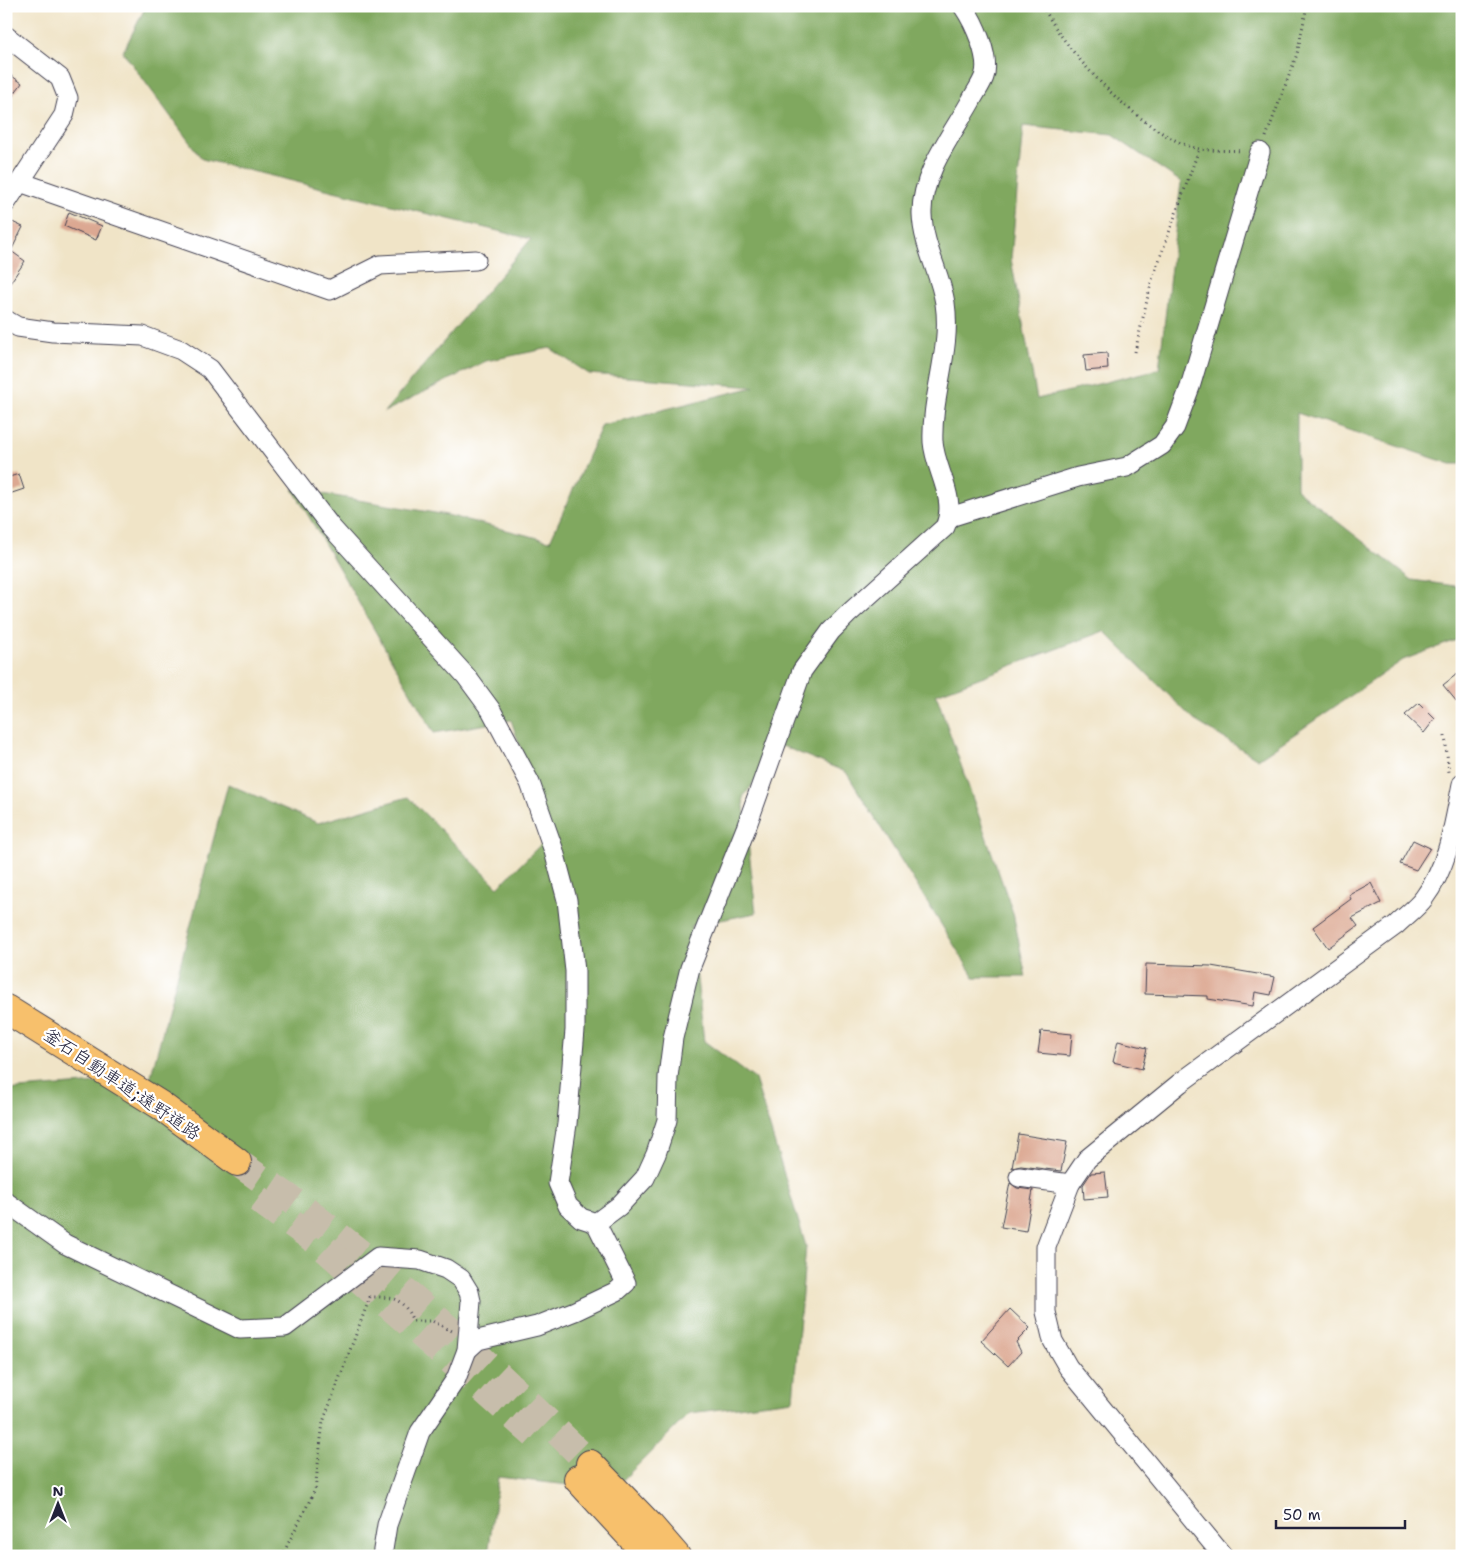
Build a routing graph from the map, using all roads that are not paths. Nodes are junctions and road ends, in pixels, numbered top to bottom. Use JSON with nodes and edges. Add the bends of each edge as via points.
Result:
{"nodes":[{"id":1,"x":963,"y":6,"type":"edge"},
{"id":2,"x":6,"y":36,"type":"edge"},
{"id":3,"x":1260,"y":152,"type":"road end"},
{"id":4,"x":20,"y":182,"type":"junction"},
{"id":5,"x":6,"y":203,"type":"edge"},
{"id":6,"x":476,"y":260,"type":"dead end"},
{"id":7,"x":6,"y":320,"type":"edge"},
{"id":8,"x":950,"y":517,"type":"junction"},
{"id":9,"x":1462,"y":784,"type":"edge"},
{"id":10,"x":6,"y":1009,"type":"edge"},
{"id":11,"x":6,"y":1030,"type":"edge"},
{"id":12,"x":1019,"y":1177,"type":"dead end"},
{"id":13,"x":1070,"y":1184,"type":"junction"},
{"id":14,"x":6,"y":1202,"type":"edge"},
{"id":15,"x":596,"y":1223,"type":"junction"},
{"id":16,"x":467,"y":1350,"type":"junction"},
{"id":17,"x":382,"y":1556,"type":"edge"},
{"id":18,"x":649,"y":1556,"type":"edge"},
{"id":19,"x":676,"y":1556,"type":"edge"},
{"id":20,"x":1223,"y":1556,"type":"edge"}],
"edges":[{"from":1,"to":8,"type":"street","via":[[983,51],[985,76],[932,171],[922,214],[927,248],[945,303],[945,354],[935,402],[933,444]]},
{"from":2,"to":4,"type":"street","via":[[60,78],[68,98],[64,115]]},
{"from":3,"to":8,"type":"street","via":[[1190,387],[1175,427],[1162,445],[1127,467],[1078,477]]},
{"from":4,"to":5,"type":"street"},
{"from":4,"to":6,"type":"street","via":[[330,290],[380,265]]},
{"from":7,"to":15,"type":"street","via":[[18,327],[53,332],[143,336],[181,350],[210,369],[331,527],[466,676],[491,710],[530,783],[554,850],[567,900],[575,971],[575,1030],[558,1183],[568,1206],[581,1218]]},
{"from":8,"to":15,"type":"street","via":[[945,527],[831,631],[802,671],[746,828],[690,968],[672,1038],[666,1120],[656,1154],[645,1178],[619,1206]]},
{"from":9,"to":13,"type":"street","via":[[1449,843],[1438,876],[1424,899],[1396,925],[1172,1089],[1087,1158]]},
{"from":10,"to":11,"type":"highway","name":"釜石自動車道;遠野道路","via":[[160,1105],[231,1169]]},
{"from":12,"to":13,"type":"street"},
{"from":13,"to":20,"type":"street","via":[[1046,1246],[1046,1312],[1054,1341],[1068,1367]]},
{"from":14,"to":16,"type":"street","via":[[65,1244],[240,1329],[285,1327],[378,1257],[420,1260],[446,1269],[461,1279],[469,1292]]},
{"from":15,"to":16,"type":"street","via":[[626,1283],[617,1291],[575,1311],[537,1326],[478,1340]]},
{"from":16,"to":17,"type":"street","via":[[456,1379],[420,1432],[387,1525]]},
{"from":18,"to":19,"type":"highway","via":[[584,1472],[650,1526]]}]}
